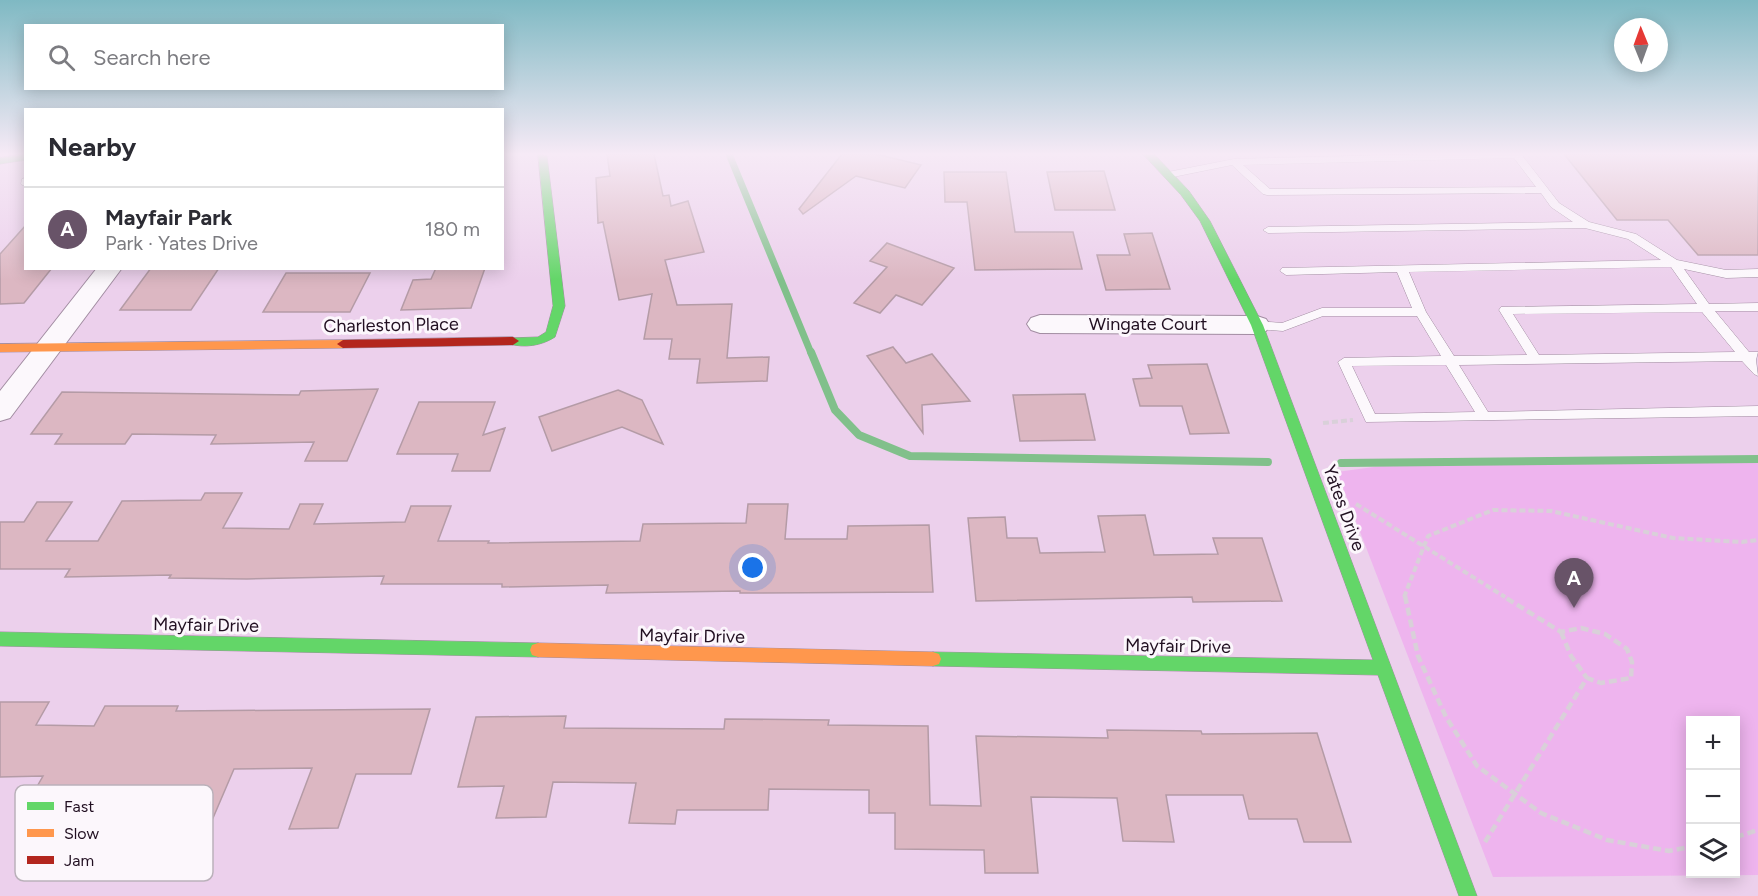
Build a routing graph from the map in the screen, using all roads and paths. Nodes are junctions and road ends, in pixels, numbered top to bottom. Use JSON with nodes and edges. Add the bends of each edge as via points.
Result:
{"nodes":[{"id":1,"x":547,"y":196,"type":"edge"},
{"id":2,"x":1187,"y":196,"type":"edge"},
{"id":3,"x":1548,"y":196,"type":"edge"},
{"id":4,"x":1585,"y":225,"type":"junction"},
{"id":5,"x":1268,"y":230,"type":"dead end"},
{"id":6,"x":1674,"y":263,"type":"junction"},
{"id":7,"x":1401,"y":268,"type":"junction"},
{"id":8,"x":108,"y":270,"type":"edge"},
{"id":9,"x":1286,"y":271,"type":"dead end"},
{"id":10,"x":1758,"y":273,"type":"edge"},
{"id":11,"x":1758,"y":307,"type":"edge"},
{"id":12,"x":1706,"y":308,"type":"junction"},
{"id":13,"x":1420,"y":312,"type":"junction"},
{"id":14,"x":1040,"y":324,"type":"dead end"},
{"id":15,"x":1257,"y":324,"type":"junction"},
{"id":16,"x":0,"y":348,"type":"edge"},
{"id":17,"x":49,"y":348,"type":"junction"},
{"id":18,"x":1752,"y":356,"type":"edge"},
{"id":19,"x":1536,"y":360,"type":"junction"},
{"id":20,"x":1450,"y":361,"type":"junction"},
{"id":21,"x":1758,"y":370,"type":"edge"},
{"id":22,"x":0,"y":411,"type":"edge"},
{"id":23,"x":1758,"y":411,"type":"edge"},
{"id":24,"x":1485,"y":417,"type":"junction"},
{"id":25,"x":1371,"y":419,"type":"junction"},
{"id":26,"x":1326,"y":431,"type":"dead end"},
{"id":27,"x":1352,"y":493,"type":"dead end"},
{"id":28,"x":1356,"y":504,"type":"junction"},
{"id":29,"x":1360,"y":515,"type":"dead end"},
{"id":30,"x":1758,"y":540,"type":"edge"},
{"id":31,"x":1424,"y":547,"type":"junction"},
{"id":32,"x":1405,"y":630,"type":"dead end"},
{"id":33,"x":1561,"y":632,"type":"junction"},
{"id":34,"x":0,"y":639,"type":"edge"},
{"id":35,"x":1384,"y":668,"type":"junction"},
{"id":36,"x":1587,"y":678,"type":"junction"},
{"id":37,"x":1439,"y":719,"type":"dead end"},
{"id":38,"x":1515,"y":794,"type":"junction"},
{"id":39,"x":1482,"y":830,"type":"dead end"},
{"id":40,"x":1758,"y":830,"type":"edge"},
{"id":41,"x":1740,"y":836,"type":"edge"},
{"id":42,"x":1486,"y":841,"type":"junction"},
{"id":43,"x":1482,"y":848,"type":"dead end"},
{"id":44,"x":1686,"y":848,"type":"edge"},
{"id":45,"x":1490,"y":851,"type":"dead end"},
{"id":46,"x":1468,"y":896,"type":"edge"}],
"edges":[{"from":1,"to":17,"type":"street","name":"Charleston Place","via":[[560,306],[551,334],[540,341]]},
{"from":2,"to":15,"type":"street","name":"Yates Drive","via":[[1205,220]]},
{"from":3,"to":4,"type":"lane"},
{"from":4,"to":5,"type":"lane"},
{"from":4,"to":6,"type":"lane","via":[[1632,236]]},
{"from":6,"to":7,"type":"lane"},
{"from":6,"to":10,"type":"lane","via":[[1725,274]]},
{"from":6,"to":12,"type":"lane"},
{"from":7,"to":9,"type":"lane"},
{"from":7,"to":13,"type":"lane"},
{"from":8,"to":17,"type":"street"},
{"from":11,"to":12,"type":"lane"},
{"from":12,"to":18,"type":"lane"},
{"from":12,"to":19,"type":"lane","via":[[1505,310]]},
{"from":13,"to":15,"type":"lane","via":[[1322,312],[1283,327]]},
{"from":13,"to":20,"type":"lane"},
{"from":14,"to":15,"type":"street","name":"Wingate Court"},
{"from":15,"to":35,"type":"street","name":"Yates Drive"},
{"from":16,"to":17,"type":"street","name":"Charleston Place"},
{"from":17,"to":22,"type":"street"},
{"from":18,"to":19,"type":"lane"},
{"from":18,"to":21,"type":"lane"},
{"from":19,"to":20,"type":"lane"},
{"from":20,"to":24,"type":"lane"},
{"from":20,"to":25,"type":"lane","via":[[1344,362]]},
{"from":23,"to":24,"type":"lane"},
{"from":24,"to":25,"type":"lane"},
{"from":25,"to":26,"type":"path","via":[[1322,422]]},
{"from":27,"to":28,"type":"path"},
{"from":28,"to":29,"type":"path"},
{"from":28,"to":31,"type":"path"},
{"from":30,"to":31,"type":"path","via":[[1673,538],[1551,511],[1493,510],[1428,536]]},
{"from":31,"to":33,"type":"path"},
{"from":31,"to":38,"type":"path","via":[[1404,597],[1418,656],[1446,717],[1478,766]]},
{"from":32,"to":37,"type":"path"},
{"from":33,"to":36,"type":"path","via":[[1573,662]]},
{"from":33,"to":36,"type":"path","via":[[1581,628],[1605,634],[1626,650],[1632,662],[1631,678],[1601,683]]},
{"from":34,"to":35,"type":"street","name":"Mayfair Drive"},
{"from":35,"to":46,"type":"street","name":"Yates Drive"},
{"from":36,"to":38,"type":"path"},
{"from":38,"to":42,"type":"path"},
{"from":38,"to":44,"type":"path","via":[[1541,813],[1607,840],[1669,851]]},
{"from":39,"to":42,"type":"path"},
{"from":40,"to":41,"type":"path"},
{"from":42,"to":43,"type":"path"},
{"from":42,"to":45,"type":"path"}]}
